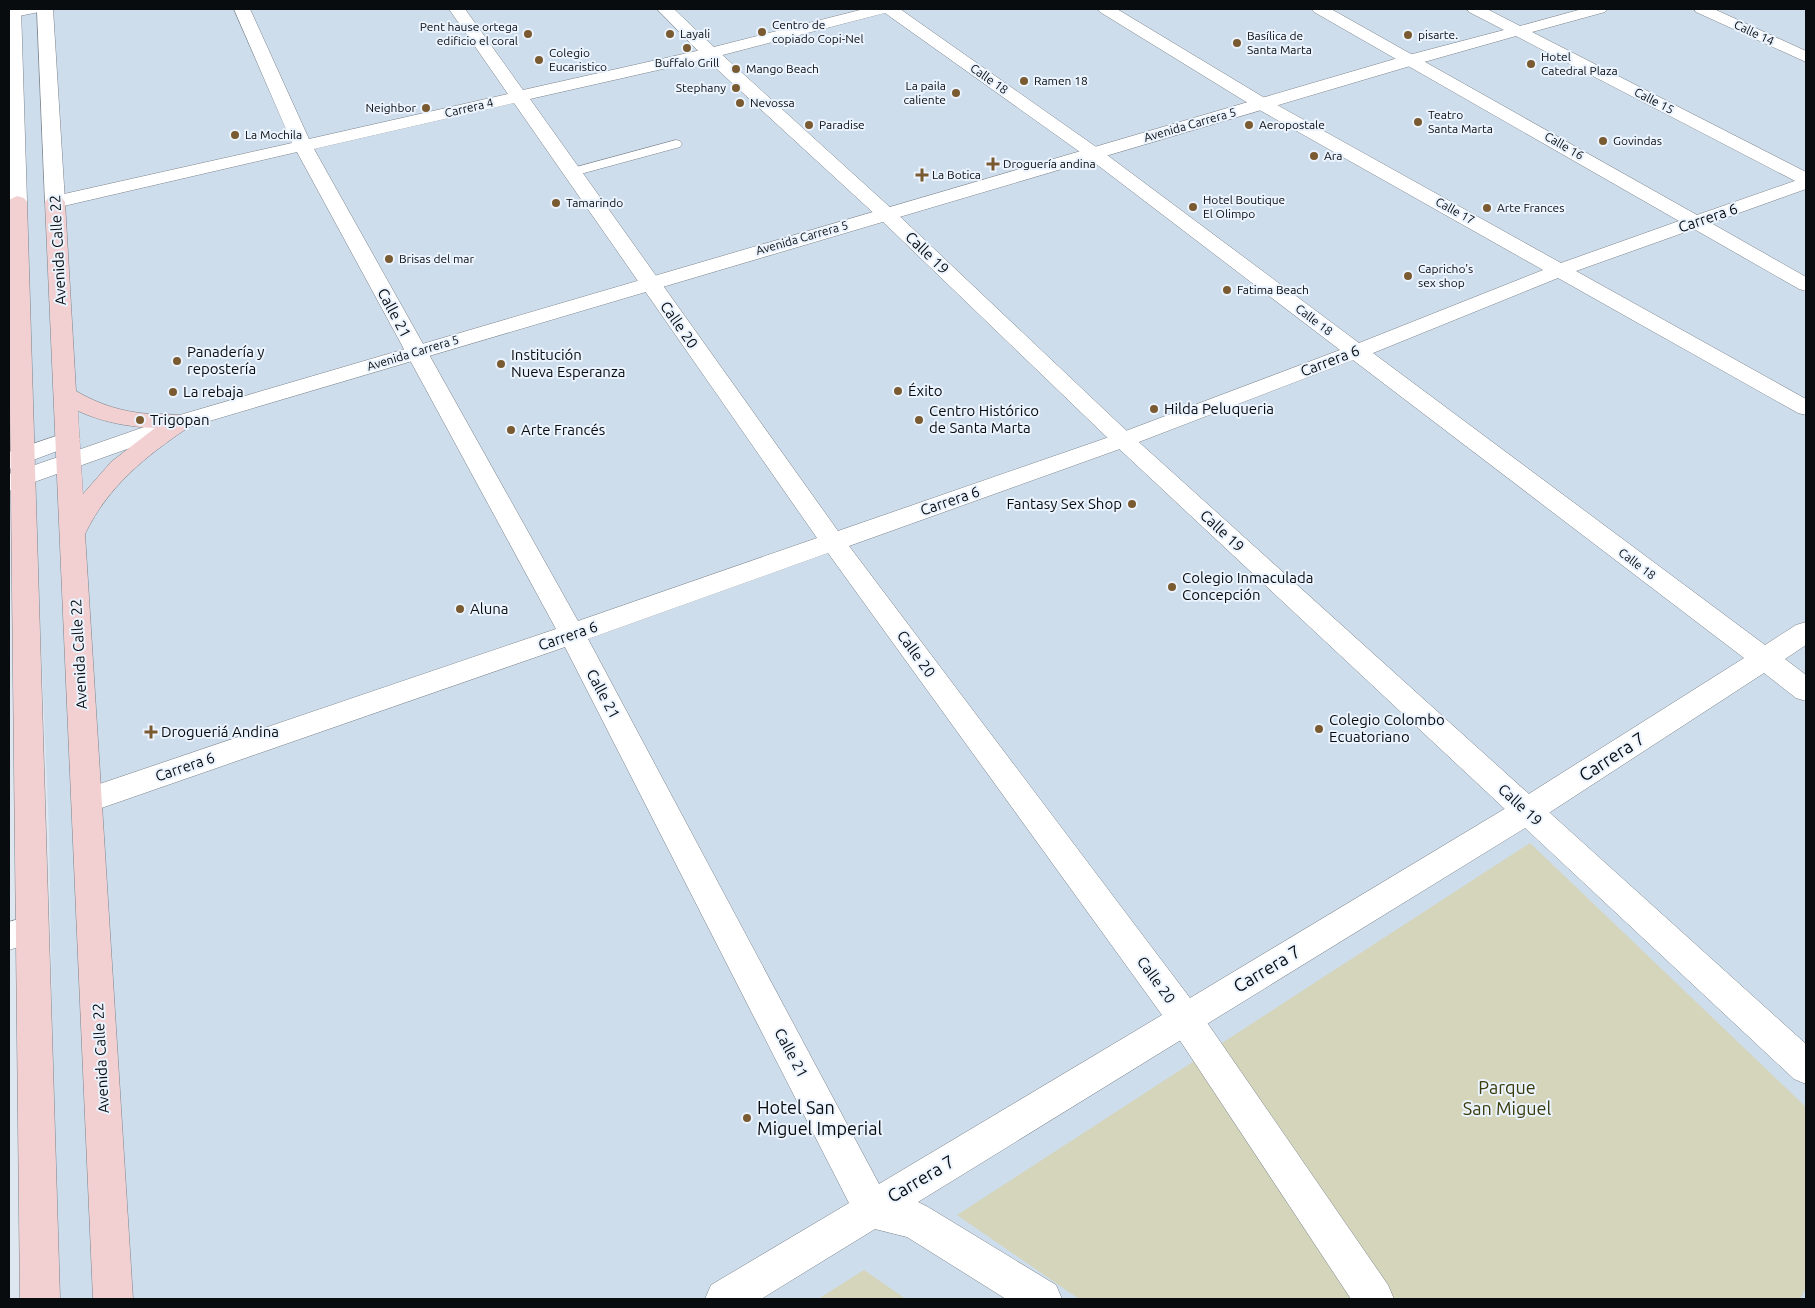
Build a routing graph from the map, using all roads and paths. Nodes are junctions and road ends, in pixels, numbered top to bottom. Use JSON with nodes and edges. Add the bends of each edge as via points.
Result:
{"nodes":[{"id":1,"x":33,"y":9,"type":"edge"},
{"id":2,"x":45,"y":9,"type":"edge"},
{"id":3,"x":242,"y":9,"type":"edge"},
{"id":4,"x":457,"y":9,"type":"edge"},
{"id":5,"x":665,"y":9,"type":"edge"},
{"id":6,"x":882,"y":9,"type":"edge"},
{"id":7,"x":890,"y":9,"type":"edge"},
{"id":8,"x":1106,"y":9,"type":"edge"},
{"id":9,"x":1320,"y":9,"type":"edge"},
{"id":10,"x":1475,"y":9,"type":"edge"},
{"id":11,"x":1599,"y":9,"type":"edge"},
{"id":12,"x":1702,"y":9,"type":"edge"},
{"id":13,"x":12,"y":11,"type":"edge"},
{"id":14,"x":1514,"y":30,"type":"junction"},
{"id":15,"x":711,"y":53,"type":"junction"},
{"id":16,"x":1806,"y":56,"type":"edge"},
{"id":17,"x":1411,"y":60,"type":"junction"},
{"id":18,"x":521,"y":97,"type":"junction"},
{"id":19,"x":1262,"y":104,"type":"junction"},
{"id":20,"x":676,"y":144,"type":"dead end"},
{"id":21,"x":303,"y":146,"type":"junction"},
{"id":22,"x":1093,"y":153,"type":"junction"},
{"id":23,"x":573,"y":172,"type":"junction"},
{"id":24,"x":1806,"y":179,"type":"edge"},
{"id":25,"x":1806,"y":183,"type":"edge"},
{"id":26,"x":26,"y":209,"type":"edge"},
{"id":27,"x":886,"y":214,"type":"junction"},
{"id":28,"x":1696,"y":222,"type":"junction"},
{"id":29,"x":1560,"y":270,"type":"junction"},
{"id":30,"x":649,"y":283,"type":"junction"},
{"id":31,"x":1806,"y":284,"type":"edge"},
{"id":32,"x":415,"y":352,"type":"junction"},
{"id":33,"x":1355,"y":352,"type":"junction"},
{"id":34,"x":65,"y":394,"type":"junction"},
{"id":35,"x":15,"y":408,"type":"edge"},
{"id":36,"x":1806,"y":408,"type":"edge"},
{"id":37,"x":181,"y":422,"type":"junction"},
{"id":38,"x":1123,"y":440,"type":"junction"},
{"id":39,"x":68,"y":450,"type":"junction"},
{"id":40,"x":16,"y":469,"type":"edge"},
{"id":41,"x":16,"y":532,"type":"edge"},
{"id":42,"x":73,"y":532,"type":"junction"},
{"id":43,"x":833,"y":542,"type":"junction"},
{"id":44,"x":1806,"y":632,"type":"edge"},
{"id":45,"x":572,"y":634,"type":"junction"},
{"id":46,"x":1764,"y":660,"type":"junction"},
{"id":47,"x":1806,"y":690,"type":"edge"},
{"id":48,"x":87,"y":801,"type":"junction"},
{"id":49,"x":1526,"y":811,"type":"junction"},
{"id":50,"x":20,"y":932,"type":"edge"},
{"id":51,"x":1185,"y":1019,"type":"junction"},
{"id":52,"x":1806,"y":1067,"type":"edge"},
{"id":53,"x":872,"y":1209,"type":"junction"},
{"id":54,"x":40,"y":1299,"type":"edge"},
{"id":55,"x":113,"y":1299,"type":"edge"},
{"id":56,"x":725,"y":1299,"type":"edge"},
{"id":57,"x":1042,"y":1299,"type":"edge"},
{"id":58,"x":1374,"y":1299,"type":"edge"}],
"edges":[{"from":1,"to":13,"type":"street"},
{"from":2,"to":26,"type":"street","name":"Avenida Calle 22"},
{"from":3,"to":21,"type":"street","name":"Calle 21"},
{"from":4,"to":18,"type":"street","name":"Calle 20"},
{"from":5,"to":15,"type":"street","name":"Calle 19"},
{"from":6,"to":15,"type":"street","name":"Carrera 4"},
{"from":7,"to":22,"type":"street","name":"Calle 18"},
{"from":8,"to":19,"type":"street","name":"Calle 17"},
{"from":9,"to":17,"type":"street","name":"Calle 16"},
{"from":10,"to":14,"type":"street","name":"Calle 15"},
{"from":11,"to":14,"type":"street","name":"Avenida Carrera 5"},
{"from":12,"to":16,"type":"street","name":"Calle 14"},
{"from":13,"to":26,"type":"street","name":"Avenida Calle 22"},
{"from":14,"to":17,"type":"street","name":"Avenida Carrera 5"},
{"from":14,"to":24,"type":"street","name":"Calle 15"},
{"from":15,"to":18,"type":"street","name":"Carrera 4"},
{"from":15,"to":27,"type":"street","name":"Calle 19"},
{"from":17,"to":19,"type":"street","name":"Avenida Carrera 5"},
{"from":17,"to":28,"type":"street","name":"Calle 16"},
{"from":18,"to":21,"type":"street","name":"Carrera 4"},
{"from":18,"to":23,"type":"street","name":"Calle 20"},
{"from":19,"to":22,"type":"street","name":"Avenida Carrera 5"},
{"from":19,"to":29,"type":"street","name":"Calle 17"},
{"from":20,"to":23,"type":"lane"},
{"from":21,"to":26,"type":"street","name":"Carrera 4"},
{"from":21,"to":32,"type":"street","name":"Calle 21"},
{"from":22,"to":27,"type":"street","name":"Avenida Carrera 5"},
{"from":22,"to":33,"type":"street","name":"Calle 18"},
{"from":23,"to":30,"type":"street","name":"Calle 20"},
{"from":25,"to":28,"type":"street","name":"Carrera 6"},
{"from":26,"to":34,"type":"main road","name":"Avenida Calle 22"},
{"from":26,"to":35,"type":"main road","name":"Avenida Calle 22"},
{"from":27,"to":30,"type":"street","name":"Avenida Carrera 5"},
{"from":27,"to":38,"type":"street","name":"Calle 19"},
{"from":28,"to":29,"type":"street","name":"Carrera 6"},
{"from":28,"to":31,"type":"street","name":"Calle 16"},
{"from":29,"to":33,"type":"street","name":"Carrera 6"},
{"from":29,"to":36,"type":"street","name":"Calle 17"},
{"from":30,"to":32,"type":"street","name":"Avenida Carrera 5"},
{"from":30,"to":43,"type":"street","name":"Calle 20"},
{"from":32,"to":37,"type":"street","name":"Avenida Carrera 5"},
{"from":32,"to":45,"type":"street","name":"Calle 21"},
{"from":33,"to":38,"type":"street","name":"Carrera 6"},
{"from":33,"to":46,"type":"street","name":"Calle 18"},
{"from":34,"to":37,"type":"main road","via":[[86,407],[112,416]]},
{"from":34,"to":39,"type":"main road","name":"Avenida Calle 22"},
{"from":35,"to":40,"type":"main road","name":"Avenida Calle 22"},
{"from":37,"to":39,"type":"street","name":"Avenida Carrera 5"},
{"from":37,"to":42,"type":"main road","via":[[114,472],[90,501]]},
{"from":38,"to":43,"type":"street","name":"Carrera 6"},
{"from":38,"to":49,"type":"street","name":"Calle 19"},
{"from":39,"to":40,"type":"street","name":"Avenida Carrera 5"},
{"from":39,"to":42,"type":"main road","name":"Avenida Calle 22"},
{"from":40,"to":41,"type":"main road","name":"Avenida Calle 22"},
{"from":41,"to":50,"type":"main road","name":"Avenida Calle 22"},
{"from":42,"to":48,"type":"main road","name":"Avenida Calle 22"},
{"from":43,"to":45,"type":"street","name":"Carrera 6"},
{"from":43,"to":51,"type":"street","name":"Calle 20"},
{"from":44,"to":46,"type":"street","name":"Carrera 7"},
{"from":45,"to":48,"type":"street","name":"Carrera 6"},
{"from":45,"to":53,"type":"street","name":"Calle 21"},
{"from":46,"to":47,"type":"street","name":"Calle 18"},
{"from":46,"to":49,"type":"street","name":"Carrera 7"},
{"from":48,"to":55,"type":"main road","name":"Avenida Calle 22"},
{"from":49,"to":51,"type":"street","name":"Carrera 7"},
{"from":49,"to":52,"type":"street","name":"Calle 19"},
{"from":50,"to":54,"type":"main road","name":"Avenida Calle 22"},
{"from":51,"to":53,"type":"street","name":"Carrera 7"},
{"from":51,"to":58,"type":"street","name":"Calle 20"},
{"from":53,"to":56,"type":"street","name":"Carrera 7"},
{"from":53,"to":57,"type":"street","via":[[916,1220]]}]}
